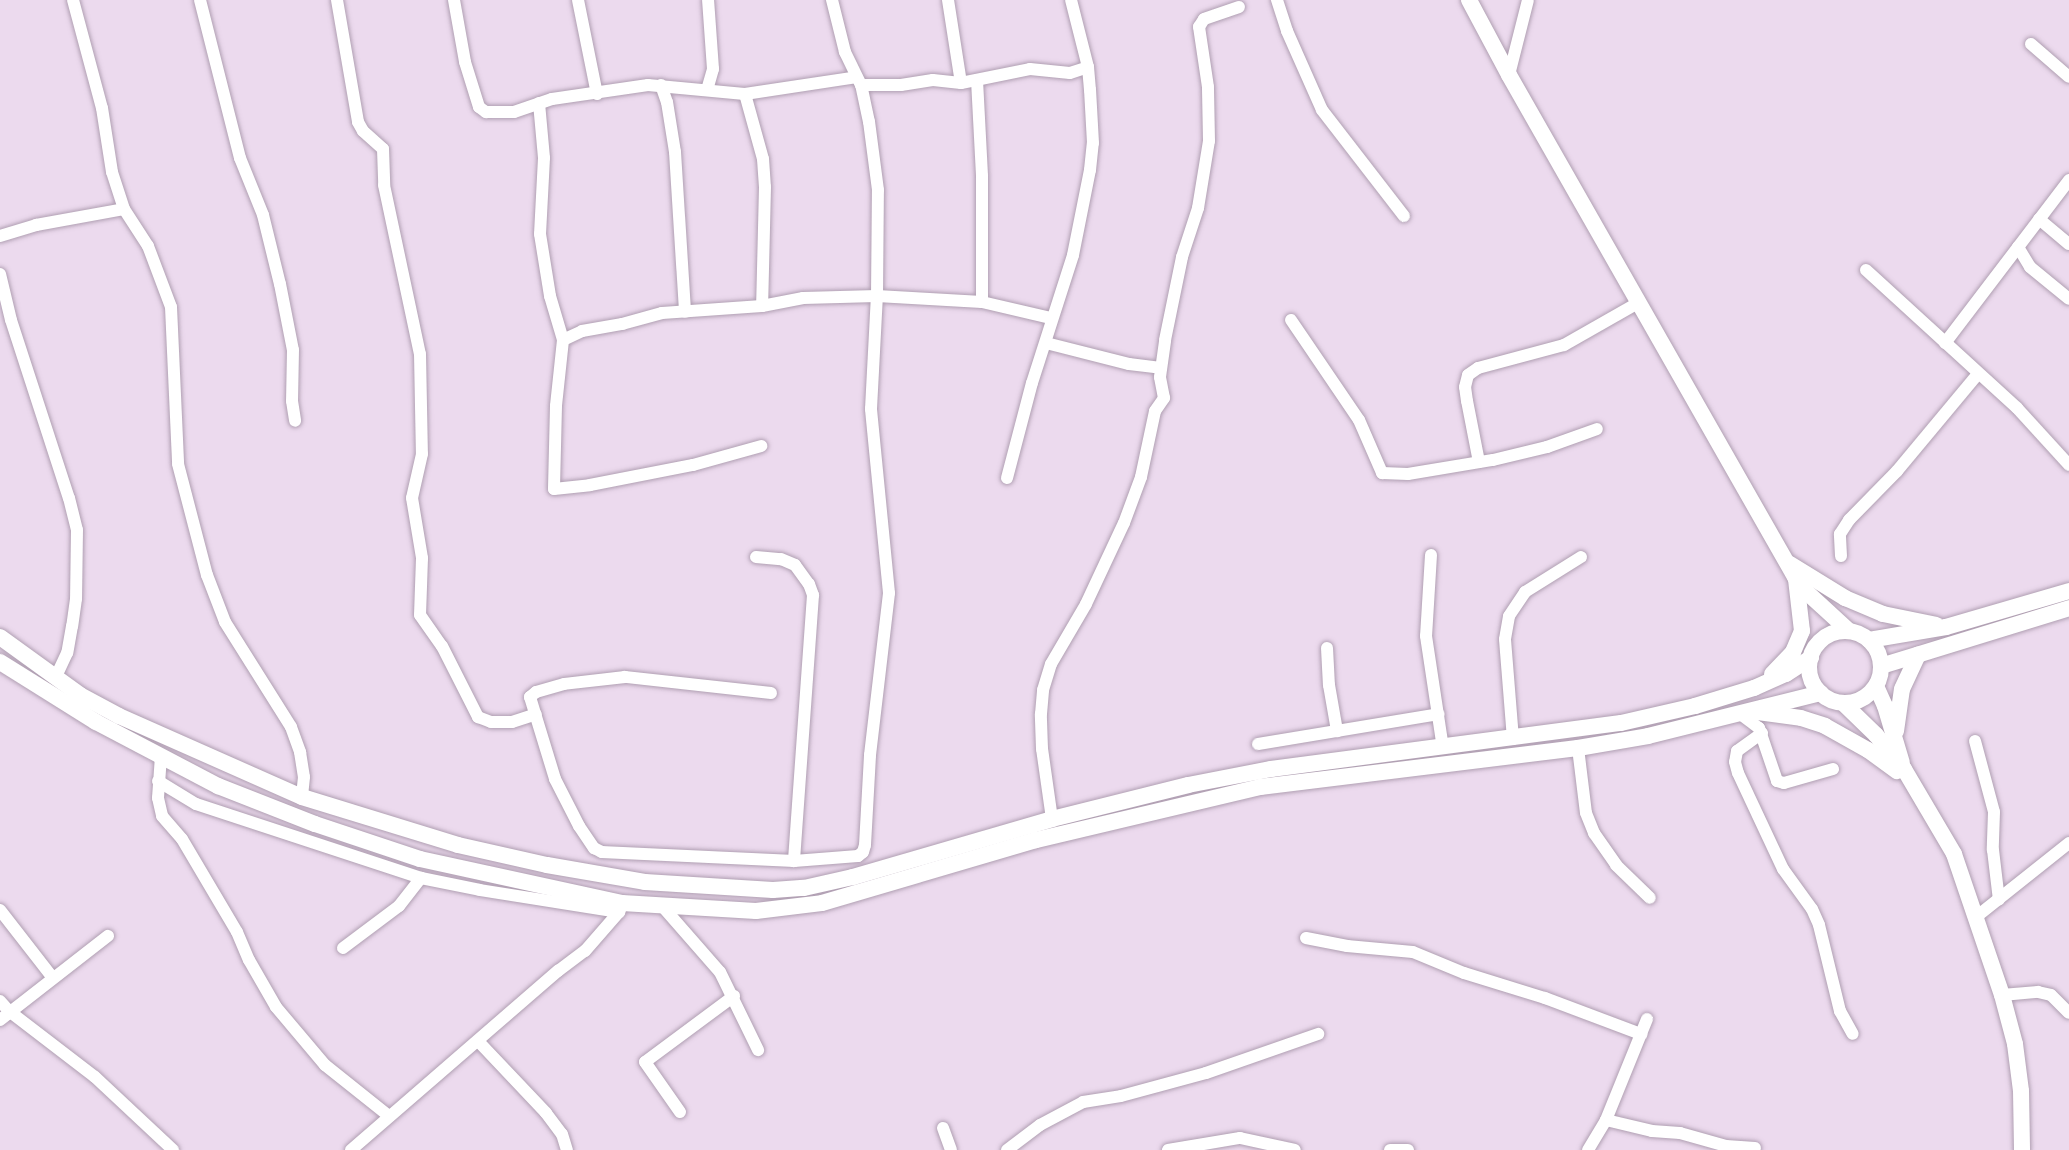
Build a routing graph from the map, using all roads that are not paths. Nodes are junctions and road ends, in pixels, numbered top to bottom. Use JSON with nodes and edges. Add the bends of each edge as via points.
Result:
{"nodes":[{"id":1,"x":72,"y":0,"type":"edge"},
{"id":2,"x":200,"y":0,"type":"edge"},
{"id":3,"x":338,"y":0,"type":"edge"},
{"id":4,"x":454,"y":0,"type":"edge"},
{"id":5,"x":578,"y":0,"type":"edge"},
{"id":6,"x":708,"y":0,"type":"edge"},
{"id":7,"x":832,"y":0,"type":"edge"},
{"id":8,"x":948,"y":0,"type":"edge"},
{"id":9,"x":1071,"y":0,"type":"edge"},
{"id":10,"x":1277,"y":0,"type":"edge"},
{"id":11,"x":1469,"y":0,"type":"edge"},
{"id":12,"x":1528,"y":0,"type":"edge"},
{"id":13,"x":1239,"y":7,"type":"dead end"},
{"id":14,"x":2031,"y":44,"type":"dead end"},
{"id":15,"x":1088,"y":67,"type":"junction"},
{"id":16,"x":1509,"y":75,"type":"junction"},
{"id":17,"x":2069,"y":77,"type":"edge"},
{"id":18,"x":859,"y":81,"type":"junction"},
{"id":19,"x":977,"y":81,"type":"junction"},
{"id":20,"x":961,"y":83,"type":"junction"},
{"id":21,"x":667,"y":85,"type":"junction"},
{"id":22,"x":708,"y":90,"type":"junction"},
{"id":23,"x":597,"y":94,"type":"junction"},
{"id":24,"x":745,"y":94,"type":"junction"},
{"id":25,"x":539,"y":103,"type":"junction"},
{"id":26,"x":2069,"y":180,"type":"edge"},
{"id":27,"x":124,"y":209,"type":"junction"},
{"id":28,"x":1404,"y":216,"type":"dead end"},
{"id":29,"x":2039,"y":219,"type":"junction"},
{"id":30,"x":0,"y":236,"type":"edge"},
{"id":31,"x":2069,"y":244,"type":"edge"},
{"id":32,"x":2018,"y":247,"type":"junction"},
{"id":33,"x":1866,"y":270,"type":"dead end"},
{"id":34,"x":0,"y":274,"type":"edge"},
{"id":35,"x":877,"y":296,"type":"junction"},
{"id":36,"x":2069,"y":299,"type":"edge"},
{"id":37,"x":982,"y":302,"type":"junction"},
{"id":38,"x":1638,"y":303,"type":"junction"},
{"id":39,"x":762,"y":306,"type":"junction"},
{"id":40,"x":686,"y":312,"type":"junction"},
{"id":41,"x":1051,"y":318,"type":"junction"},
{"id":42,"x":1291,"y":320,"type":"dead end"},
{"id":43,"x":563,"y":340,"type":"junction"},
{"id":44,"x":1046,"y":343,"type":"junction"},
{"id":45,"x":1945,"y":343,"type":"junction"},
{"id":46,"x":1161,"y":368,"type":"junction"},
{"id":47,"x":1977,"y":375,"type":"junction"},
{"id":48,"x":295,"y":421,"type":"dead end"},
{"id":49,"x":1596,"y":429,"type":"dead end"},
{"id":50,"x":761,"y":446,"type":"dead end"},
{"id":51,"x":1479,"y":462,"type":"junction"},
{"id":52,"x":2069,"y":465,"type":"edge"},
{"id":53,"x":1007,"y":478,"type":"dead end"},
{"id":54,"x":1431,"y":555,"type":"dead end"},
{"id":55,"x":1841,"y":556,"type":"dead end"},
{"id":56,"x":756,"y":557,"type":"dead end"},
{"id":57,"x":1581,"y":557,"type":"dead end"},
{"id":58,"x":1786,"y":561,"type":"junction"},
{"id":59,"x":1798,"y":582,"type":"junction"},
{"id":60,"x":2069,"y":591,"type":"edge"},
{"id":61,"x":2069,"y":608,"type":"edge"},
{"id":62,"x":1946,"y":627,"type":"junction"},
{"id":63,"x":1849,"y":631,"type":"junction"},
{"id":64,"x":0,"y":637,"type":"edge"},
{"id":65,"x":1869,"y":640,"type":"junction"},
{"id":66,"x":1327,"y":648,"type":"dead end"},
{"id":67,"x":1813,"y":653,"type":"junction"},
{"id":68,"x":1918,"y":655,"type":"junction"},
{"id":69,"x":0,"y":662,"type":"edge"},
{"id":70,"x":1881,"y":666,"type":"junction"},
{"id":71,"x":56,"y":677,"type":"junction"},
{"id":72,"x":1876,"y":686,"type":"junction"},
{"id":73,"x":1754,"y":687,"type":"junction"},
{"id":74,"x":771,"y":693,"type":"dead end"},
{"id":75,"x":1821,"y":693,"type":"junction"},
{"id":76,"x":1843,"y":703,"type":"junction"},
{"id":77,"x":1744,"y":712,"type":"junction"},
{"id":78,"x":536,"y":714,"type":"junction"},
{"id":79,"x":1438,"y":714,"type":"junction"},
{"id":80,"x":1337,"y":731,"type":"junction"},
{"id":81,"x":1762,"y":733,"type":"junction"},
{"id":82,"x":1895,"y":738,"type":"junction"},
{"id":83,"x":1513,"y":739,"type":"junction"},
{"id":84,"x":1975,"y":741,"type":"dead end"},
{"id":85,"x":1258,"y":744,"type":"dead end"},
{"id":86,"x":1443,"y":748,"type":"junction"},
{"id":87,"x":1578,"y":748,"type":"junction"},
{"id":88,"x":161,"y":756,"type":"junction"},
{"id":89,"x":1833,"y":769,"type":"dead end"},
{"id":90,"x":1908,"y":776,"type":"junction"},
{"id":91,"x":158,"y":781,"type":"junction"},
{"id":92,"x":302,"y":797,"type":"junction"},
{"id":93,"x":1053,"y":819,"type":"junction"},
{"id":94,"x":2069,"y":843,"type":"edge"},
{"id":95,"x":794,"y":861,"type":"junction"},
{"id":96,"x":421,"y":878,"type":"junction"},
{"id":97,"x":1650,"y":898,"type":"dead end"},
{"id":98,"x":1999,"y":900,"type":"junction"},
{"id":99,"x":621,"y":908,"type":"junction"},
{"id":100,"x":663,"y":908,"type":"junction"},
{"id":101,"x":0,"y":910,"type":"edge"},
{"id":102,"x":1976,"y":917,"type":"junction"},
{"id":103,"x":108,"y":936,"type":"dead end"},
{"id":104,"x":1306,"y":938,"type":"dead end"},
{"id":105,"x":343,"y":948,"type":"dead end"},
{"id":106,"x":53,"y":978,"type":"junction"},
{"id":107,"x":2002,"y":994,"type":"junction"},
{"id":108,"x":734,"y":996,"type":"junction"},
{"id":109,"x":0,"y":1000,"type":"edge"},
{"id":110,"x":2068,"y":1010,"type":"edge"},
{"id":111,"x":5,"y":1015,"type":"edge"},
{"id":112,"x":1647,"y":1019,"type":"dead end"},
{"id":113,"x":1318,"y":1034,"type":"dead end"},
{"id":114,"x":1641,"y":1034,"type":"junction"},
{"id":115,"x":1853,"y":1034,"type":"dead end"},
{"id":116,"x":478,"y":1041,"type":"junction"},
{"id":117,"x":758,"y":1050,"type":"dead end"},
{"id":118,"x":680,"y":1112,"type":"dead end"},
{"id":119,"x":389,"y":1116,"type":"junction"},
{"id":120,"x":1606,"y":1120,"type":"junction"},
{"id":121,"x":943,"y":1128,"type":"dead end"},
{"id":122,"x":1755,"y":1148,"type":"dead end"},
{"id":123,"x":173,"y":1150,"type":"edge"},
{"id":124,"x":351,"y":1150,"type":"edge"},
{"id":125,"x":567,"y":1150,"type":"edge"},
{"id":126,"x":951,"y":1150,"type":"edge"},
{"id":127,"x":1007,"y":1150,"type":"edge"},
{"id":128,"x":1168,"y":1150,"type":"edge"},
{"id":129,"x":1295,"y":1150,"type":"edge"},
{"id":130,"x":1390,"y":1150,"type":"edge"},
{"id":131,"x":1408,"y":1150,"type":"edge"},
{"id":132,"x":1588,"y":1150,"type":"edge"},
{"id":133,"x":2022,"y":1150,"type":"edge"}],
"edges":[{"from":1,"to":27,"type":"street","via":[[102,108],[112,172]]},
{"from":2,"to":48,"type":"street","via":[[240,158],[263,216],[280,284],[293,350]]},
{"from":3,"to":78,"type":"street","via":[[358,122],[383,149],[384,185],[420,354],[422,454],[412,498],[422,558],[420,615],[442,646],[477,717],[512,722]]},
{"from":4,"to":25,"type":"street","via":[[465,62],[481,110],[514,112]]},
{"from":5,"to":23,"type":"street"},
{"from":6,"to":22,"type":"street","via":[[713,69]]},
{"from":7,"to":18,"type":"street","via":[[845,52]]},
{"from":8,"to":20,"type":"street"},
{"from":9,"to":15,"type":"street"},
{"from":10,"to":28,"type":"street","via":[[1322,110]]},
{"from":11,"to":16,"type":"main road"},
{"from":12,"to":16,"type":"street"},
{"from":13,"to":46,"type":"street","via":[[1204,19],[1199,27],[1208,87],[1209,141],[1198,208],[1182,257]]},
{"from":14,"to":17,"type":"street"},
{"from":15,"to":19,"type":"street","via":[[1070,73],[1030,69]]},
{"from":15,"to":41,"type":"street","via":[[1093,119],[1090,170],[1073,255]]},
{"from":16,"to":38,"type":"main road"},
{"from":18,"to":20,"type":"street","via":[[901,85],[933,80]]},
{"from":18,"to":24,"type":"street"},
{"from":18,"to":35,"type":"street","via":[[878,190]]},
{"from":19,"to":20,"type":"street"},
{"from":19,"to":37,"type":"street","via":[[983,196]]},
{"from":21,"to":22,"type":"street"},
{"from":21,"to":23,"type":"street"},
{"from":21,"to":40,"type":"street"},
{"from":22,"to":24,"type":"street"},
{"from":23,"to":25,"type":"street"},
{"from":24,"to":39,"type":"street","via":[[763,159]]},
{"from":25,"to":43,"type":"street","via":[[544,158],[540,234],[550,296]]},
{"from":26,"to":29,"type":"street"},
{"from":27,"to":30,"type":"street","via":[[36,225]]},
{"from":27,"to":92,"type":"street","via":[[148,246],[171,307],[178,464],[207,575],[225,622],[291,727],[304,777]]},
{"from":29,"to":31,"type":"street"},
{"from":29,"to":32,"type":"street"},
{"from":32,"to":36,"type":"street","via":[[2030,267]]},
{"from":32,"to":45,"type":"street"},
{"from":33,"to":45,"type":"street"},
{"from":34,"to":71,"type":"street","via":[[77,530],[76,599],[67,653]]},
{"from":35,"to":37,"type":"street"},
{"from":35,"to":39,"type":"street","via":[[803,298]]},
{"from":35,"to":95,"type":"street","via":[[871,409],[889,593],[870,754],[865,845],[858,856]]},
{"from":37,"to":41,"type":"street"},
{"from":38,"to":51,"type":"street","via":[[1564,345],[1478,368],[1468,375],[1465,387]]},
{"from":38,"to":58,"type":"main road"},
{"from":39,"to":40,"type":"street"},
{"from":40,"to":43,"type":"street","via":[[582,331]]},
{"from":41,"to":44,"type":"street"},
{"from":42,"to":51,"type":"street","via":[[1359,420],[1382,473],[1408,474]]},
{"from":43,"to":50,"type":"street","via":[[556,406],[554,489],[693,465]]},
{"from":44,"to":46,"type":"street"},
{"from":44,"to":53,"type":"street"},
{"from":45,"to":47,"type":"street"},
{"from":46,"to":93,"type":"street","via":[[1164,398],[1155,411],[1131,505],[1086,604],[1051,664],[1043,690],[1042,749]]},
{"from":47,"to":52,"type":"street","via":[[2017,408]]},
{"from":47,"to":55,"type":"street","via":[[1897,471],[1849,520],[1840,534]]},
{"from":49,"to":51,"type":"street","via":[[1547,447]]},
{"from":54,"to":79,"type":"street","via":[[1426,636]]},
{"from":56,"to":95,"type":"street","via":[[781,559],[795,565],[813,594]]},
{"from":57,"to":83,"type":"street","via":[[1525,592],[1509,616],[1505,639]]},
{"from":58,"to":59,"type":"main road"},
{"from":58,"to":62,"type":"main road","via":[[1845,598],[1883,614]]},
{"from":59,"to":63,"type":"main road"},
{"from":59,"to":67,"type":"main road"},
{"from":59,"to":73,"type":"main road","via":[[1802,619],[1798,644],[1788,658]]},
{"from":60,"to":62,"type":"main road"},
{"from":61,"to":68,"type":"main road"},
{"from":62,"to":65,"type":"main road"},
{"from":63,"to":65,"type":"main road"},
{"from":63,"to":67,"type":"main road","via":[[1833,633]]},
{"from":64,"to":71,"type":"main road"},
{"from":65,"to":70,"type":"main road","via":[[1876,648]]},
{"from":66,"to":80,"type":"street"},
{"from":67,"to":73,"type":"main road","via":[[1786,674]]},
{"from":67,"to":75,"type":"main road","via":[[1812,680]]},
{"from":68,"to":70,"type":"main road"},
{"from":68,"to":82,"type":"main road","via":[[1902,689]]},
{"from":69,"to":88,"type":"main road","via":[[96,722]]},
{"from":70,"to":72,"type":"main road"},
{"from":71,"to":92,"type":"main road","via":[[119,716]]},
{"from":72,"to":76,"type":"main road","via":[[1858,701]]},
{"from":72,"to":82,"type":"main road"},
{"from":73,"to":83,"type":"main road","via":[[1621,723]]},
{"from":74,"to":78,"type":"street","via":[[645,678],[607,678],[536,692],[530,697]]},
{"from":75,"to":76,"type":"main road"},
{"from":75,"to":77,"type":"main road"},
{"from":76,"to":90,"type":"main road","via":[[1876,735]]},
{"from":77,"to":81,"type":"street"},
{"from":77,"to":87,"type":"main road","via":[[1648,736]]},
{"from":77,"to":90,"type":"main road","via":[[1801,718],[1825,726]]},
{"from":78,"to":95,"type":"street","via":[[555,779],[594,848],[602,852]]},
{"from":79,"to":80,"type":"street"},
{"from":79,"to":86,"type":"street"},
{"from":80,"to":85,"type":"street"},
{"from":81,"to":89,"type":"street","via":[[1777,781],[1784,783]]},
{"from":81,"to":115,"type":"street","via":[[1737,751],[1738,773],[1783,869],[1812,909],[1840,1011]]},
{"from":82,"to":90,"type":"main road"},
{"from":83,"to":86,"type":"main road"},
{"from":84,"to":98,"type":"street","via":[[1994,812],[1993,850]]},
{"from":86,"to":93,"type":"main road","via":[[1271,769]]},
{"from":87,"to":97,"type":"street","via":[[1586,813],[1594,833],[1616,865]]},
{"from":87,"to":100,"type":"main road","via":[[1260,787],[1035,840],[801,906],[756,911]]},
{"from":88,"to":91,"type":"street"},
{"from":88,"to":99,"type":"main road","via":[[242,797],[420,858]]},
{"from":90,"to":102,"type":"main road","via":[[1954,854]]},
{"from":91,"to":96,"type":"street","via":[[196,804]]},
{"from":91,"to":119,"type":"street","via":[[162,816],[182,839],[276,1007],[325,1065]]},
{"from":92,"to":93,"type":"main road","via":[[422,836],[536,863],[645,882],[773,891],[823,884]]},
{"from":94,"to":98,"type":"street"},
{"from":96,"to":99,"type":"street","via":[[480,891]]},
{"from":96,"to":105,"type":"street","via":[[399,906]]},
{"from":98,"to":102,"type":"street"},
{"from":99,"to":100,"type":"main road"},
{"from":99,"to":116,"type":"street","via":[[585,951]]},
{"from":100,"to":108,"type":"street","via":[[720,972]]},
{"from":101,"to":106,"type":"street"},
{"from":102,"to":107,"type":"main road"},
{"from":103,"to":106,"type":"street"},
{"from":104,"to":114,"type":"street","via":[[1413,952]]},
{"from":106,"to":111,"type":"street"},
{"from":107,"to":110,"type":"street","via":[[2051,995]]},
{"from":107,"to":133,"type":"main road","via":[[2015,1044]]},
{"from":108,"to":117,"type":"street"},
{"from":108,"to":118,"type":"street","via":[[645,1062]]},
{"from":109,"to":111,"type":"street"},
{"from":111,"to":123,"type":"street","via":[[95,1077]]},
{"from":112,"to":114,"type":"street"},
{"from":113,"to":127,"type":"street","via":[[1206,1074],[1083,1102],[1040,1125]]},
{"from":114,"to":120,"type":"street"},
{"from":116,"to":119,"type":"street"},
{"from":116,"to":125,"type":"street","via":[[546,1113],[562,1134]]},
{"from":119,"to":124,"type":"street"},
{"from":120,"to":122,"type":"street","via":[[1726,1146]]},
{"from":120,"to":132,"type":"street"},
{"from":121,"to":126,"type":"street"},
{"from":128,"to":129,"type":"street","via":[[1240,1138]]},
{"from":130,"to":131,"type":"street"}]}
